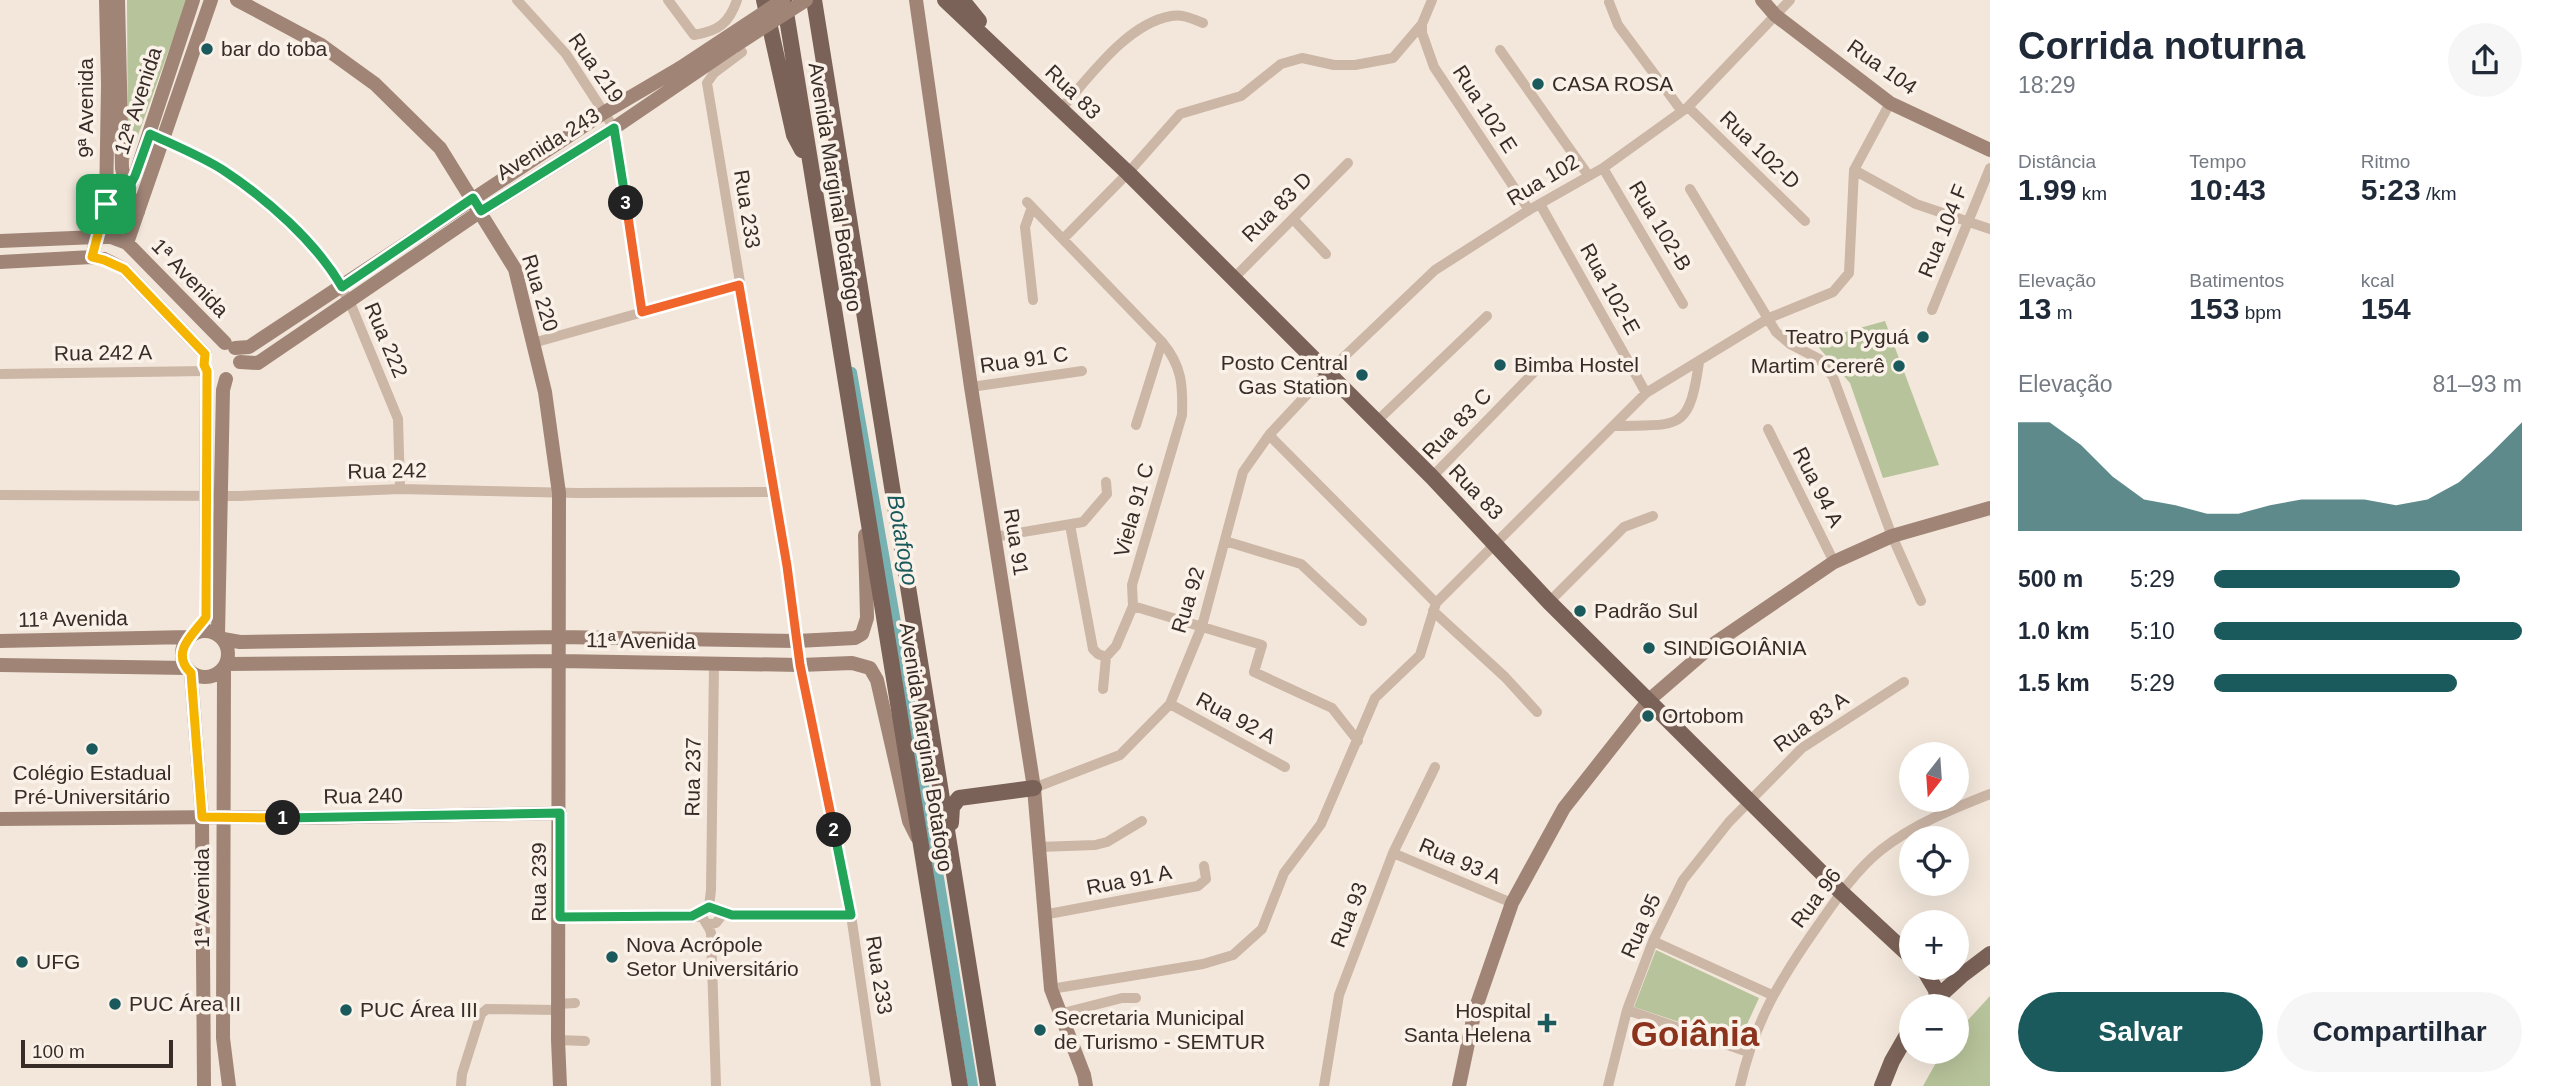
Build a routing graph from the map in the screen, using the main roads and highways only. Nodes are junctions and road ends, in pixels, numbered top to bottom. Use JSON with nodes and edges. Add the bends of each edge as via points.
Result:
{"nodes":[{"id":1,"x":106,"y":0,"type":"edge"},
{"id":2,"x":118,"y":0,"type":"edge"},
{"id":3,"x":193,"y":0,"type":"edge"},
{"id":4,"x":211,"y":0,"type":"edge"},
{"id":5,"x":237,"y":0,"type":"edge"},
{"id":6,"x":764,"y":0,"type":"edge"},
{"id":7,"x":783,"y":0,"type":"edge"},
{"id":8,"x":806,"y":0,"type":"edge"},
{"id":9,"x":814,"y":0,"type":"edge"},
{"id":10,"x":916,"y":0,"type":"edge"},
{"id":11,"x":944,"y":0,"type":"edge"},
{"id":12,"x":962,"y":0,"type":"edge"},
{"id":13,"x":1762,"y":0,"type":"edge"},
{"id":14,"x":1008,"y":59,"type":"junction"},
{"id":15,"x":156,"y":137,"type":"junction"},
{"id":16,"x":1990,"y":150,"type":"edge"},
{"id":17,"x":811,"y":168,"type":"junction"},
{"id":18,"x":127,"y":191,"type":"junction"},
{"id":19,"x":106,"y":204,"type":"junction"},
{"id":20,"x":477,"y":204,"type":"junction"},
{"id":21,"x":138,"y":212,"type":"junction"},
{"id":22,"x":97,"y":237,"type":"junction"},
{"id":23,"x":0,"y":241,"type":"edge"},
{"id":24,"x":127,"y":243,"type":"junction"},
{"id":25,"x":98,"y":258,"type":"junction"},
{"id":26,"x":0,"y":262,"type":"edge"},
{"id":27,"x":233,"y":351,"type":"junction"},
{"id":28,"x":205,"y":354,"type":"junction"},
{"id":29,"x":207,"y":371,"type":"junction"},
{"id":30,"x":226,"y":379,"type":"junction"},
{"id":31,"x":214,"y":496,"type":"junction"},
{"id":32,"x":865,"y":506,"type":"junction"},
{"id":33,"x":1990,"y":508,"type":"edge"},
{"id":34,"x":192,"y":635,"type":"junction"},
{"id":35,"x":221,"y":637,"type":"junction"},
{"id":36,"x":560,"y":637,"type":"junction"},
{"id":37,"x":0,"y":641,"type":"edge"},
{"id":38,"x":560,"y":661,"type":"junction"},
{"id":39,"x":0,"y":665,"type":"edge"},
{"id":40,"x":225,"y":666,"type":"junction"},
{"id":41,"x":189,"y":671,"type":"junction"},
{"id":42,"x":1649,"y":700,"type":"junction"},
{"id":43,"x":1034,"y":788,"type":"junction"},
{"id":44,"x":560,"y":813,"type":"junction"},
{"id":45,"x":202,"y":817,"type":"junction"},
{"id":46,"x":222,"y":817,"type":"junction"},
{"id":47,"x":0,"y":819,"type":"edge"},
{"id":48,"x":921,"y":845,"type":"junction"},
{"id":49,"x":960,"y":909,"type":"junction"},
{"id":50,"x":1899,"y":946,"type":"edge"},
{"id":51,"x":1990,"y":954,"type":"edge"},
{"id":52,"x":1969,"y":970,"type":"edge"},
{"id":53,"x":1956,"y":980,"type":"edge"},
{"id":54,"x":1941,"y":994,"type":"edge"},
{"id":55,"x":203,"y":1026,"type":"junction"},
{"id":56,"x":224,"y":1026,"type":"junction"},
{"id":57,"x":1899,"y":1049,"type":"edge"},
{"id":58,"x":204,"y":1086,"type":"edge"},
{"id":59,"x":229,"y":1086,"type":"edge"},
{"id":60,"x":560,"y":1086,"type":"edge"},
{"id":61,"x":960,"y":1086,"type":"edge"},
{"id":62,"x":988,"y":1086,"type":"edge"},
{"id":63,"x":1086,"y":1086,"type":"edge"},
{"id":64,"x":1459,"y":1086,"type":"edge"},
{"id":65,"x":1882,"y":1086,"type":"edge"}],
"edges":[{"from":1,"to":19,"type":"main road","name":"9ª Avenida"},
{"from":2,"to":18,"type":"main road","name":"9ª Avenida","via":[[122,169]]},
{"from":3,"to":15,"type":"main road","name":"12ª Avenida"},
{"from":4,"to":15,"type":"main road","name":"12ª Avenida"},
{"from":5,"to":20,"type":"main road","name":"Rua 220","via":[[321,45],[374,84],[440,148]]},
{"from":6,"to":17,"type":"main road","via":[[794,135]]},
{"from":7,"to":17,"type":"main road","name":"Avenida Marginal Botafogo"},
{"from":7,"to":20,"type":"main road","name":"Avenida 243","bridge":true,"via":[[605,112]]},
{"from":8,"to":20,"type":"main road","name":"Avenida 243","bridge":true,"via":[[739,49],[614,128]]},
{"from":9,"to":49,"type":"main road","name":"Avenida Marginal Botafogo"},
{"from":10,"to":43,"type":"main road","name":"Rua 91"},
{"from":11,"to":14,"type":"main road","name":"Rua 83"},
{"from":12,"to":14,"type":"main road","name":"Rua 83"},
{"from":13,"to":16,"type":"main road","name":"Rua 104","via":[[1889,103]]},
{"from":14,"to":42,"type":"main road","name":"Rua 83","via":[[1128,173]]},
{"from":15,"to":18,"type":"main road","name":"12ª Avenida"},
{"from":15,"to":21,"type":"main road","name":"12ª Avenida"},
{"from":17,"to":32,"type":"main road","name":"Avenida Marginal Botafogo"},
{"from":18,"to":19,"type":"main road"},
{"from":18,"to":21,"type":"main road","name":"9ª Avenida"},
{"from":19,"to":22,"type":"main road","name":"9ª Avenida"},
{"from":20,"to":27,"type":"main road","name":"Avenida 243","via":[[345,293],[249,347]]},
{"from":20,"to":36,"type":"main road","name":"Rua 220","via":[[515,269],[545,392],[559,493]]},
{"from":21,"to":24,"type":"main road","name":"12ª Avenida"},
{"from":22,"to":23,"type":"main road","name":"1ª Avenida"},
{"from":22,"to":24,"type":"main road","name":"1ª Avenida"},
{"from":22,"to":25,"type":"main road","name":"9ª Avenida"},
{"from":24,"to":25,"type":"main road"},
{"from":24,"to":27,"type":"main road","name":"1ª Avenida"},
{"from":25,"to":26,"type":"main road"},
{"from":25,"to":28,"type":"main road","name":"1ª Avenida","via":[[124,269]]},
{"from":27,"to":28,"type":"main road","via":[[213,345]]},
{"from":27,"to":30,"type":"main road","via":[[235,373]]},
{"from":28,"to":29,"type":"main road"},
{"from":29,"to":30,"type":"main road"},
{"from":29,"to":31,"type":"main road"},
{"from":30,"to":31,"type":"main road"},
{"from":31,"to":34,"type":"main road","via":[[206,617]]},
{"from":31,"to":35,"type":"main road"},
{"from":32,"to":36,"type":"main road","name":"11ª Avenida","via":[[866,627],[855,638]]},
{"from":32,"to":48,"type":"main road","name":"Avenida Marginal Botafogo"},
{"from":33,"to":42,"type":"main road","via":[[1892,536],[1834,562],[1715,643]]},
{"from":34,"to":35,"type":"main road","via":[[207,631]]},
{"from":34,"to":37,"type":"main road","name":"11ª Avenida"},
{"from":34,"to":41,"type":"main road","via":[[182,654]]},
{"from":35,"to":36,"type":"main road","name":"11ª Avenida","via":[[240,642]]},
{"from":35,"to":40,"type":"main road","via":[[228,650]]},
{"from":36,"to":38,"type":"main road","name":"Rua 239"},
{"from":38,"to":40,"type":"main road","name":"11ª Avenida"},
{"from":38,"to":44,"type":"main road","name":"Rua 239"},
{"from":38,"to":48,"type":"main road","name":"11ª Avenida","via":[[852,663],[870,668],[887,715],[909,821]]},
{"from":39,"to":41,"type":"main road"},
{"from":40,"to":41,"type":"main road","via":[[212,676]]},
{"from":40,"to":46,"type":"main road","name":"1ª Avenida"},
{"from":41,"to":45,"type":"main road","name":"1ª Avenida"},
{"from":42,"to":50,"type":"main road","name":"Rua 83"},
{"from":42,"to":64,"type":"main road","via":[[1564,808],[1512,903],[1475,1010]]},
{"from":43,"to":49,"type":"main road","via":[[971,795],[954,802],[951,826],[962,889]]},
{"from":43,"to":63,"type":"main road","name":"Rua 91","via":[[1051,989]]},
{"from":44,"to":46,"type":"main road","name":"Rua 240"},
{"from":44,"to":60,"type":"main road","name":"Rua 239"},
{"from":45,"to":46,"type":"main road","name":"Rua 240"},
{"from":45,"to":47,"type":"main road","name":"Rua 240"},
{"from":45,"to":55,"type":"main road","name":"1ª Avenida"},
{"from":46,"to":56,"type":"main road","name":"1ª Avenida"},
{"from":48,"to":61,"type":"main road","name":"Avenida Marginal Botafogo"},
{"from":49,"to":62,"type":"main road","name":"Avenida Marginal Botafogo"},
{"from":51,"to":52,"type":"main road"},
{"from":53,"to":54,"type":"main road"},
{"from":55,"to":56,"type":"main road"},
{"from":55,"to":58,"type":"main road","name":"1ª Avenida"},
{"from":56,"to":59,"type":"main road","name":"1ª Avenida"},
{"from":57,"to":65,"type":"main road"}]}
